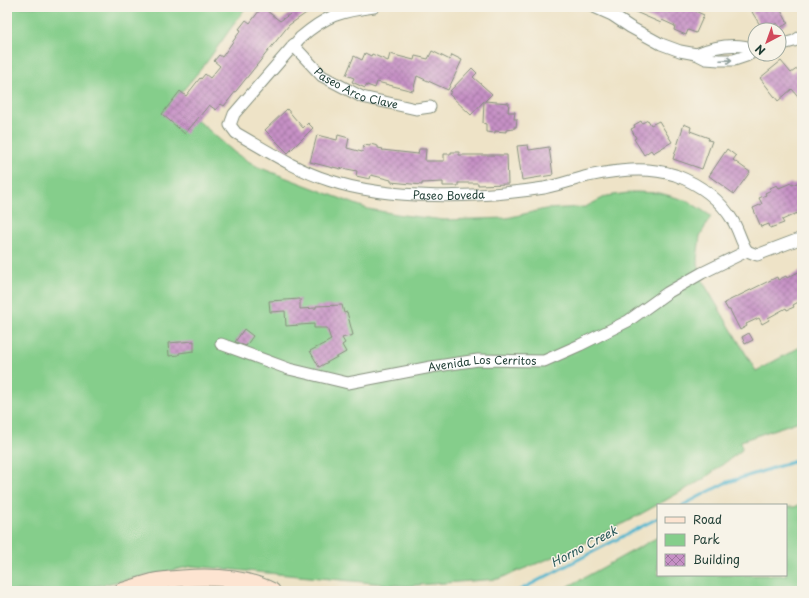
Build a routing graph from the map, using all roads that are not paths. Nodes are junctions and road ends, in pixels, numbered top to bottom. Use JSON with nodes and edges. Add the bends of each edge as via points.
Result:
{"nodes":[{"id":1,"x":374,"y":7,"type":"edge"},
{"id":2,"x":594,"y":7,"type":"edge"},
{"id":3,"x":802,"y":36,"type":"edge"},
{"id":4,"x":787,"y":43,"type":"edge"},
{"id":5,"x":293,"y":45,"type":"junction"},
{"id":6,"x":747,"y":55,"type":"edge"},
{"id":7,"x":430,"y":107,"type":"dead end"},
{"id":8,"x":802,"y":238,"type":"edge"},
{"id":9,"x":747,"y":251,"type":"junction"},
{"id":10,"x":221,"y":344,"type":"dead end"},
{"id":11,"x":122,"y":591,"type":"edge"},
{"id":12,"x":272,"y":591,"type":"edge"}],
"edges":[{"from":1,"to":5,"type":"street","via":[[344,11],[327,18]]},
{"from":2,"to":6,"type":"street","via":[[661,44],[680,51],[719,60],[734,60]]},
{"from":3,"to":4,"type":"street"},
{"from":5,"to":7,"type":"street","name":"Paseo Arco Clave","via":[[322,76],[362,97],[416,109]]},
{"from":5,"to":9,"type":"street","name":"Paseo Boveda","via":[[234,114],[230,125],[236,133],[298,167],[328,180],[362,189],[447,196],[545,188],[616,171],[656,171],[689,181],[722,206],[734,222]]},
{"from":8,"to":9,"type":"street","via":[[758,255]]},
{"from":9,"to":10,"type":"street","name":"Avenida Los Cerritos","via":[[702,273],[628,320],[544,361],[478,360],[348,384],[289,369]]},
{"from":11,"to":12,"type":"street","via":[[156,581],[202,577],[228,579]]}]}
